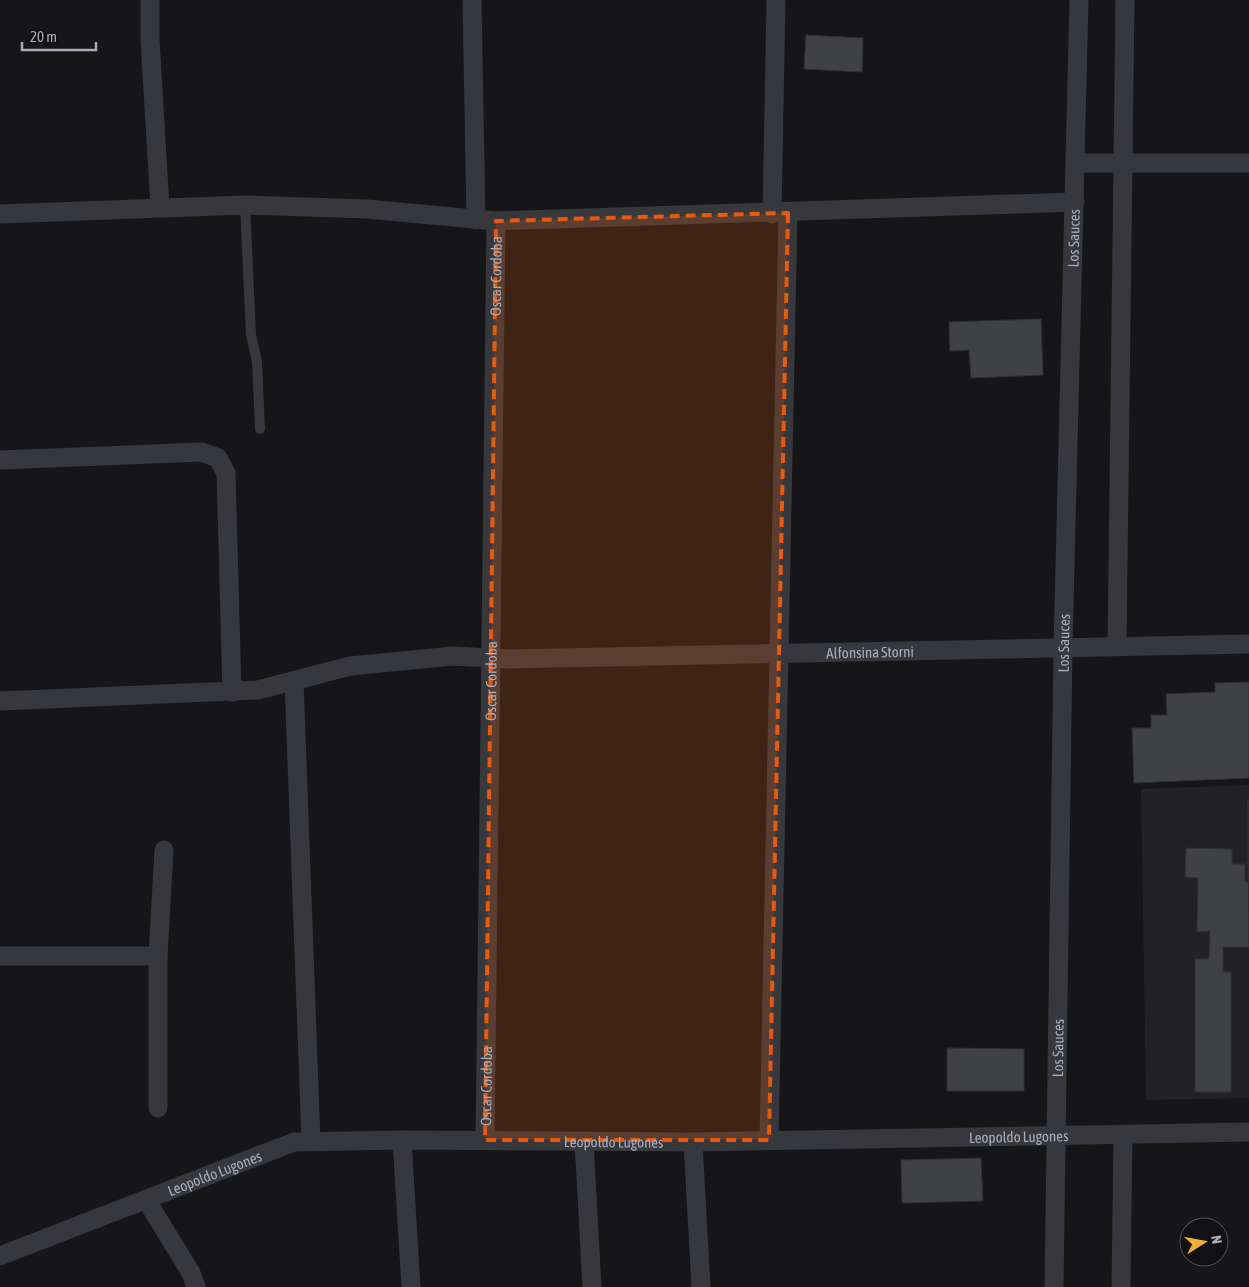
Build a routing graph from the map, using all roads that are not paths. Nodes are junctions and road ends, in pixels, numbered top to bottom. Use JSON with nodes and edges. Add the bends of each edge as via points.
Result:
{"nodes":[{"id":1,"x":150,"y":0,"type":"edge"},
{"id":2,"x":472,"y":0,"type":"edge"},
{"id":3,"x":776,"y":0,"type":"edge"},
{"id":4,"x":1079,"y":0,"type":"edge"},
{"id":5,"x":1125,"y":0,"type":"edge"},
{"id":6,"x":1076,"y":163,"type":"junction"},
{"id":7,"x":1249,"y":163,"type":"edge"},
{"id":8,"x":1123,"y":164,"type":"junction"},
{"id":9,"x":1075,"y":202,"type":"junction"},
{"id":10,"x":245,"y":205,"type":"junction"},
{"id":11,"x":160,"y":207,"type":"junction"},
{"id":12,"x":0,"y":214,"type":"edge"},
{"id":13,"x":780,"y":214,"type":"junction"},
{"id":14,"x":476,"y":220,"type":"junction"},
{"id":15,"x":496,"y":221,"type":"junction"},
{"id":16,"x":260,"y":429,"type":"dead end"},
{"id":17,"x":0,"y":460,"type":"edge"},
{"id":18,"x":1249,"y":644,"type":"edge"},
{"id":19,"x":1117,"y":646,"type":"junction"},
{"id":20,"x":1063,"y":647,"type":"junction"},
{"id":21,"x":780,"y":653,"type":"junction"},
{"id":22,"x":490,"y":658,"type":"junction"},
{"id":23,"x":294,"y":681,"type":"junction"},
{"id":24,"x":232,"y":692,"type":"junction"},
{"id":25,"x":0,"y":701,"type":"edge"},
{"id":26,"x":164,"y":850,"type":"dead end"},
{"id":27,"x":0,"y":956,"type":"edge"},
{"id":28,"x":158,"y":956,"type":"junction"},
{"id":29,"x":158,"y":1108,"type":"dead end"},
{"id":30,"x":1249,"y":1132,"type":"edge"},
{"id":31,"x":1055,"y":1134,"type":"junction"},
{"id":32,"x":1123,"y":1134,"type":"junction"},
{"id":33,"x":402,"y":1140,"type":"junction"},
{"id":34,"x":485,"y":1140,"type":"junction"},
{"id":35,"x":769,"y":1140,"type":"junction"},
{"id":36,"x":311,"y":1141,"type":"junction"},
{"id":37,"x":584,"y":1141,"type":"junction"},
{"id":38,"x":693,"y":1142,"type":"junction"},
{"id":39,"x":147,"y":1200,"type":"junction"},
{"id":40,"x":0,"y":1256,"type":"edge"},
{"id":41,"x":196,"y":1287,"type":"edge"},
{"id":42,"x":411,"y":1287,"type":"edge"},
{"id":43,"x":592,"y":1287,"type":"edge"},
{"id":44,"x":701,"y":1287,"type":"edge"},
{"id":45,"x":1054,"y":1287,"type":"edge"},
{"id":46,"x":1121,"y":1287,"type":"edge"}],
"edges":[{"from":1,"to":11,"type":"street"},
{"from":2,"to":14,"type":"street","name":"Oscar Cordoba"},
{"from":3,"to":13,"type":"street"},
{"from":4,"to":6,"type":"street","name":"Los Sauces"},
{"from":5,"to":8,"type":"street"},
{"from":6,"to":8,"type":"street"},
{"from":6,"to":9,"type":"street","name":"Los Sauces"},
{"from":7,"to":8,"type":"street"},
{"from":8,"to":19,"type":"street"},
{"from":9,"to":13,"type":"street"},
{"from":9,"to":20,"type":"street","name":"Los Sauces"},
{"from":10,"to":11,"type":"street"},
{"from":10,"to":14,"type":"street","via":[[367,208]]},
{"from":10,"to":16,"type":"lane","via":[[251,335],[257,362]]},
{"from":11,"to":12,"type":"street"},
{"from":13,"to":15,"type":"street"},
{"from":13,"to":21,"type":"street"},
{"from":14,"to":15,"type":"street"},
{"from":15,"to":22,"type":"street","name":"Oscar Cordoba"},
{"from":17,"to":24,"type":"street","via":[[202,452],[218,458],[226,473]]},
{"from":18,"to":19,"type":"street","name":"Alfonsina Storni"},
{"from":19,"to":20,"type":"street","name":"Alfonsina Storni"},
{"from":20,"to":21,"type":"street","name":"Alfonsina Storni"},
{"from":20,"to":31,"type":"street","name":"Los Sauces"},
{"from":21,"to":22,"type":"street","name":"Alfonsina Storni"},
{"from":21,"to":35,"type":"street"},
{"from":22,"to":23,"type":"street","name":"Alfonsina Storni","via":[[453,656],[350,666]]},
{"from":22,"to":34,"type":"street","name":"Oscar Cordoba"},
{"from":23,"to":24,"type":"street","name":"Alfonsina Storni","via":[[258,690]]},
{"from":23,"to":36,"type":"street"},
{"from":24,"to":25,"type":"street","name":"Alfonsina Storni"},
{"from":26,"to":28,"type":"street"},
{"from":27,"to":28,"type":"street"},
{"from":28,"to":29,"type":"street"},
{"from":30,"to":32,"type":"street","name":"Leopoldo Lugones"},
{"from":31,"to":32,"type":"street","name":"Leopoldo Lugones"},
{"from":31,"to":35,"type":"street","name":"Leopoldo Lugones"},
{"from":31,"to":45,"type":"street","name":"Los Sauces"},
{"from":32,"to":46,"type":"street"},
{"from":33,"to":34,"type":"street","name":"Leopoldo Lugones"},
{"from":33,"to":36,"type":"street","name":"Leopoldo Lugones"},
{"from":33,"to":42,"type":"street"},
{"from":34,"to":37,"type":"street","name":"Leopoldo Lugones"},
{"from":35,"to":38,"type":"street","name":"Leopoldo Lugones"},
{"from":36,"to":39,"type":"street","name":"Leopoldo Lugones","via":[[276,1147]]},
{"from":37,"to":38,"type":"street","name":"Leopoldo Lugones"},
{"from":37,"to":43,"type":"street"},
{"from":38,"to":44,"type":"street"},
{"from":39,"to":40,"type":"street","name":"Leopoldo Lugones"},
{"from":39,"to":41,"type":"street","via":[[191,1273]]}]}
